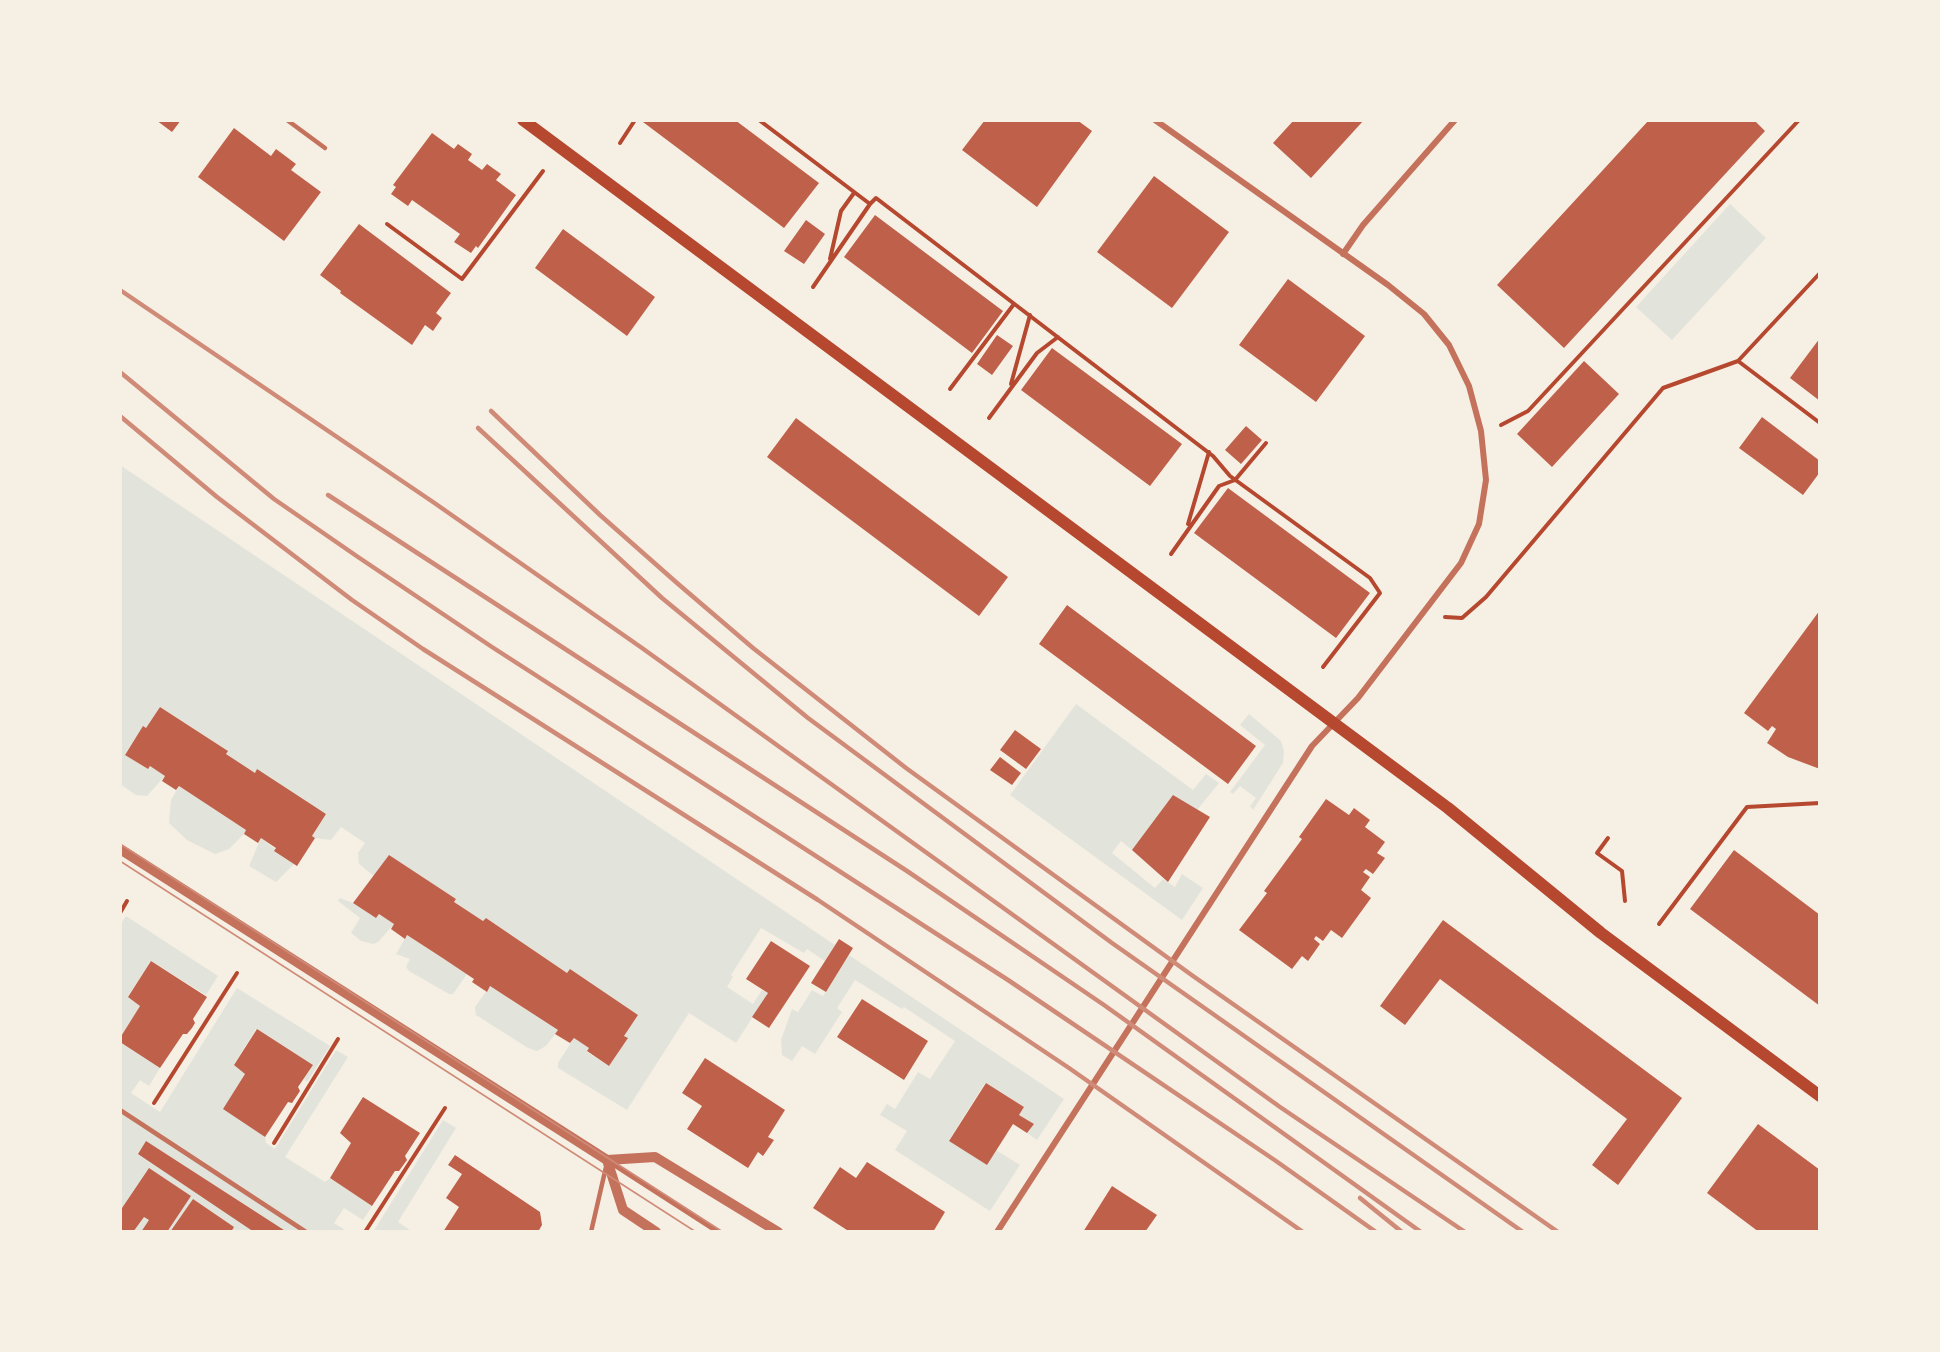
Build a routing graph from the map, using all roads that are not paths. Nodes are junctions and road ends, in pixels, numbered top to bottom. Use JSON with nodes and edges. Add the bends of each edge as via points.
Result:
{"nodes":[{"id":1,"x":287,"y":120,"type":"edge"},
{"id":2,"x":522,"y":120,"type":"edge"},
{"id":3,"x":1155,"y":120,"type":"edge"},
{"id":4,"x":1455,"y":120,"type":"edge"},
{"id":5,"x":325,"y":148,"type":"dead end"},
{"id":6,"x":1343,"y":254,"type":"junction"},
{"id":7,"x":1334,"y":723,"type":"junction"},
{"id":8,"x":120,"y":849,"type":"edge"},
{"id":9,"x":1820,"y":1096,"type":"edge"},
{"id":10,"x":120,"y":1110,"type":"edge"},
{"id":11,"x":607,"y":1160,"type":"junction"},
{"id":12,"x":306,"y":1232,"type":"edge"},
{"id":13,"x":591,"y":1232,"type":"edge"},
{"id":14,"x":656,"y":1232,"type":"edge"},
{"id":15,"x":718,"y":1232,"type":"edge"},
{"id":16,"x":778,"y":1232,"type":"edge"},
{"id":17,"x":997,"y":1232,"type":"edge"}],
"edges":[{"from":1,"to":5,"type":"lane"},
{"from":2,"to":7,"type":"main road"},
{"from":3,"to":6,"type":"street"},
{"from":4,"to":6,"type":"street","via":[[1363,225]]},
{"from":6,"to":7,"type":"street","via":[[1424,314],[1449,345],[1469,386],[1486,480],[1479,525],[1461,563],[1358,698]]},
{"from":7,"to":9,"type":"main road","via":[[1448,808],[1601,933]]},
{"from":7,"to":17,"type":"street","via":[[1312,746]]},
{"from":8,"to":11,"type":"street"},
{"from":10,"to":12,"type":"lane"},
{"from":11,"to":13,"type":"lane"},
{"from":11,"to":14,"type":"street","via":[[623,1210]]},
{"from":11,"to":15,"type":"lane"},
{"from":11,"to":16,"type":"street","via":[[655,1157]]}]}
